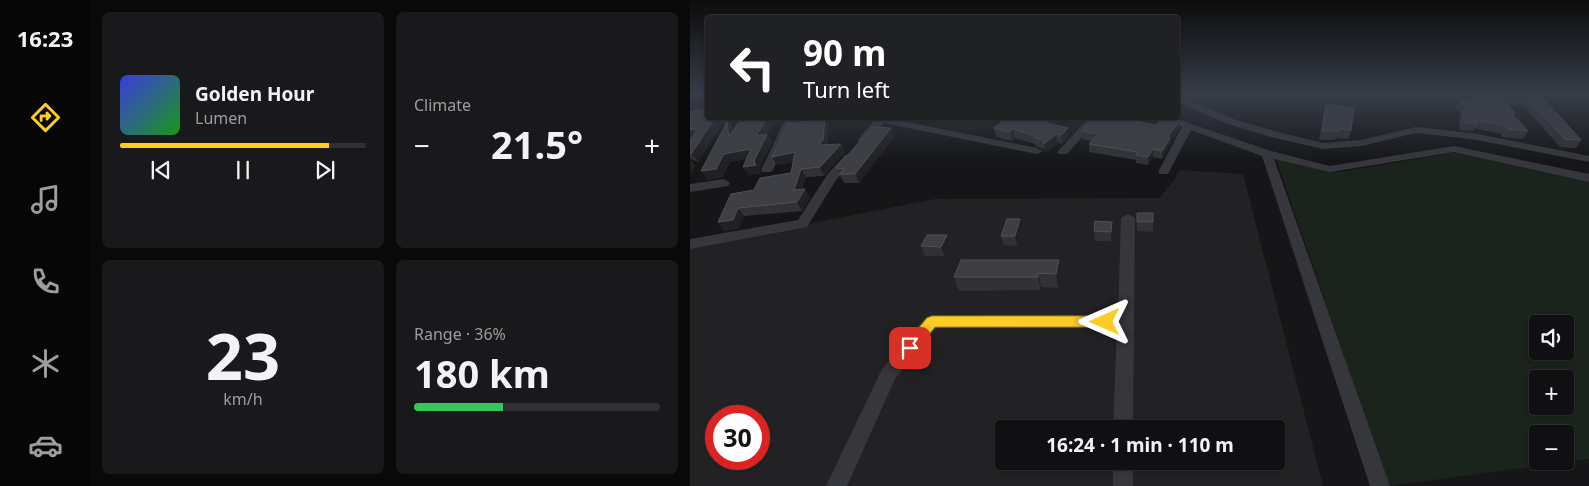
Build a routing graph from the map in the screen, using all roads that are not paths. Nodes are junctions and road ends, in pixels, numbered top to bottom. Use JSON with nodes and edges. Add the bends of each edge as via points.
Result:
{"nodes":[{"id":1,"x":1220,"y":117,"type":"edge"},
{"id":2,"x":790,"y":120,"type":"edge"},
{"id":3,"x":876,"y":120,"type":"edge"},
{"id":4,"x":882,"y":120,"type":"edge"},
{"id":5,"x":1092,"y":120,"type":"edge"},
{"id":6,"x":1172,"y":120,"type":"edge"},
{"id":7,"x":1188,"y":126,"type":"junction"},
{"id":8,"x":1037,"y":151,"type":"dead end"},
{"id":9,"x":1063,"y":152,"type":"dead end"},
{"id":10,"x":1267,"y":154,"type":"junction"},
{"id":11,"x":1589,"y":159,"type":"edge"},
{"id":12,"x":767,"y":170,"type":"dead end"},
{"id":13,"x":1164,"y":172,"type":"dead end"},
{"id":14,"x":1589,"y":178,"type":"edge"},
{"id":15,"x":724,"y":183,"type":"dead end"},
{"id":16,"x":690,"y":188,"type":"edge"},
{"id":17,"x":1128,"y":218,"type":"dead end"},
{"id":18,"x":690,"y":244,"type":"edge"},
{"id":19,"x":1124,"y":321,"type":"junction"},
{"id":20,"x":1123,"y":420,"type":"edge"},
{"id":21,"x":1123,"y":470,"type":"edge"},
{"id":22,"x":836,"y":486,"type":"edge"},
{"id":23,"x":1123,"y":486,"type":"edge"},
{"id":24,"x":1380,"y":486,"type":"edge"}],
"edges":[{"from":1,"to":11,"type":"street","via":[[1275,135],[1323,146],[1361,142],[1416,130],[1472,136]]},
{"from":2,"to":12,"type":"street"},
{"from":3,"to":18,"type":"street","via":[[831,178],[802,224]]},
{"from":4,"to":8,"type":"street"},
{"from":5,"to":9,"type":"street"},
{"from":6,"to":7,"type":"street"},
{"from":7,"to":10,"type":"street"},
{"from":7,"to":13,"type":"street"},
{"from":10,"to":14,"type":"street","via":[[1330,169],[1454,149]]},
{"from":10,"to":24,"type":"street"},
{"from":15,"to":16,"type":"street"},
{"from":17,"to":19,"type":"street"},
{"from":19,"to":20,"type":"street"},
{"from":19,"to":22,"type":"street","via":[[932,322],[888,374]]},
{"from":21,"to":23,"type":"street"}]}
